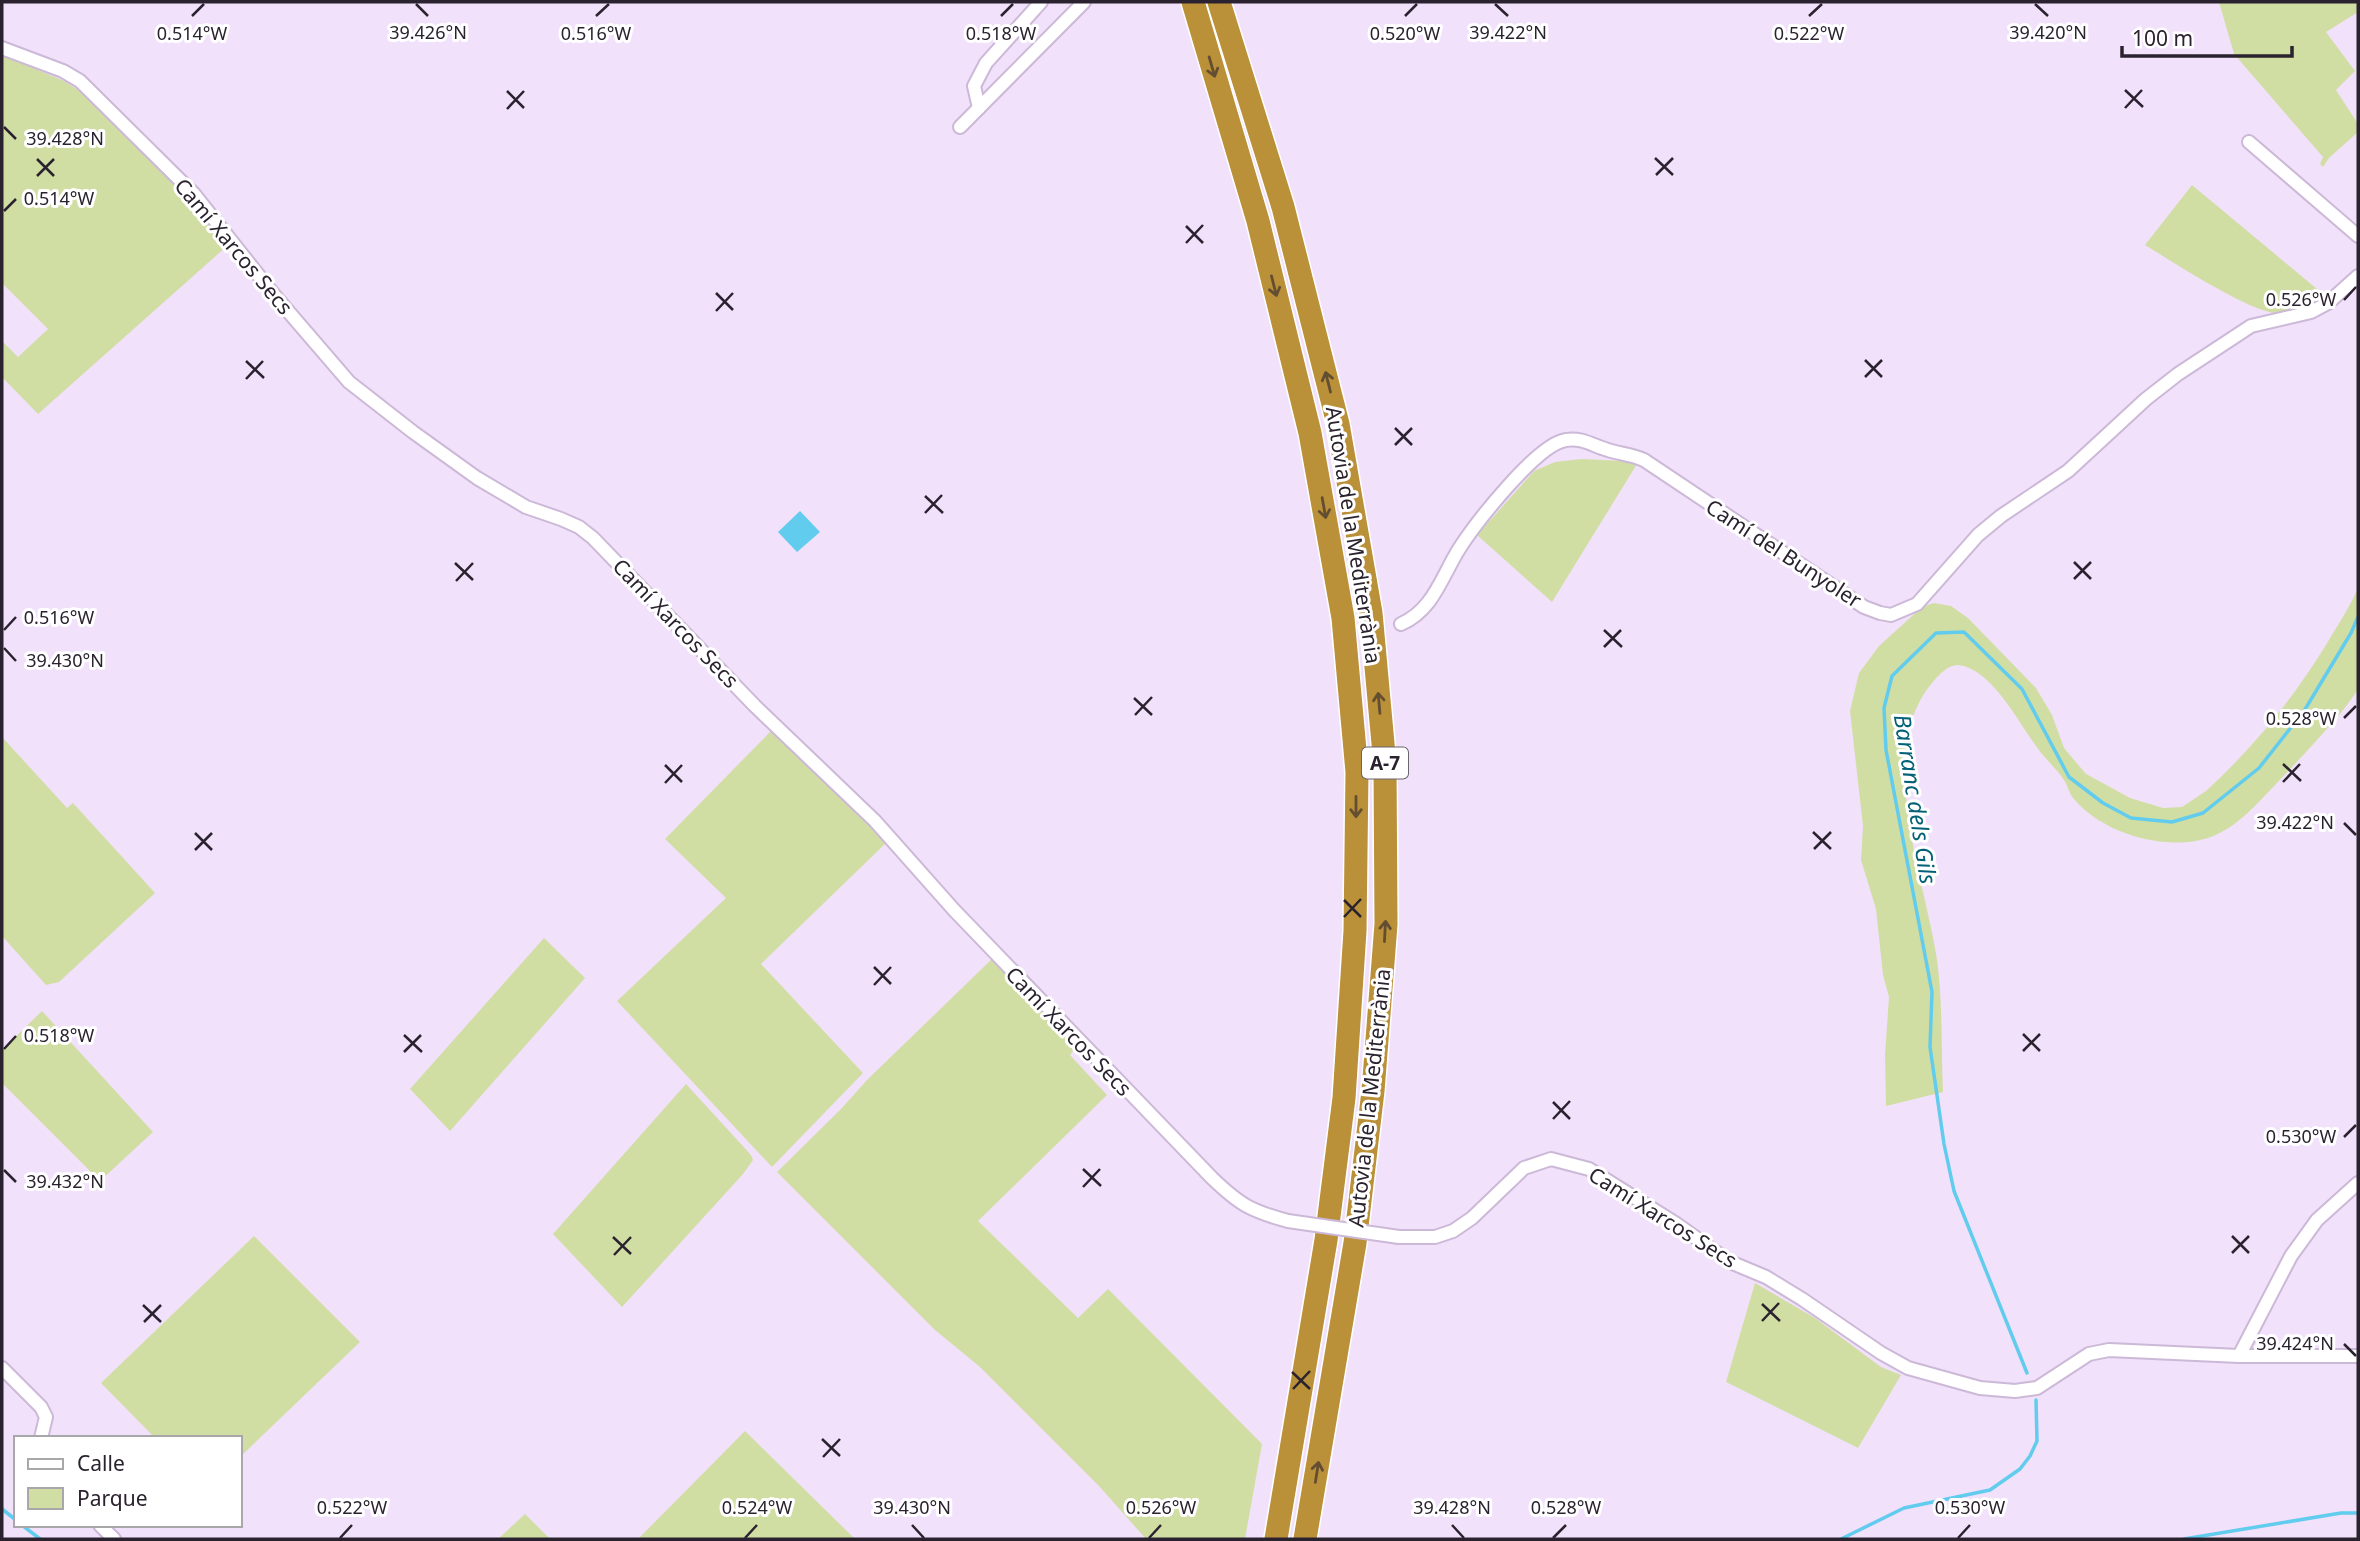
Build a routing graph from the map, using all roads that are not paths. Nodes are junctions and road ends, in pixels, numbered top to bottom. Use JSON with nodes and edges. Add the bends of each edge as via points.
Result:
{"nodes":[{"id":1,"x":1041,"y":2,"type":"edge"},
{"id":2,"x":1084,"y":2,"type":"edge"},
{"id":3,"x":1193,"y":2,"type":"edge"},
{"id":4,"x":1219,"y":2,"type":"edge"},
{"id":5,"x":2,"y":48,"type":"edge"},
{"id":6,"x":979,"y":108,"type":"junction"},
{"id":7,"x":960,"y":127,"type":"dead end"},
{"id":8,"x":2249,"y":142,"type":"dead end"},
{"id":9,"x":2358,"y":236,"type":"edge"},
{"id":10,"x":2358,"y":276,"type":"edge"},
{"id":11,"x":1401,"y":624,"type":"dead end"},
{"id":12,"x":2358,"y":1184,"type":"edge"},
{"id":13,"x":2239,"y":1356,"type":"junction"},
{"id":14,"x":2358,"y":1356,"type":"edge"},
{"id":15,"x":2,"y":1368,"type":"edge"},
{"id":16,"x":41,"y":1436,"type":"edge"},
{"id":17,"x":1276,"y":1539,"type":"edge"},
{"id":18,"x":1306,"y":1539,"type":"edge"}],
"edges":[{"from":1,"to":6,"type":"street","via":[[986,63],[974,86]]},
{"from":2,"to":6,"type":"street"},
{"from":3,"to":17,"type":"highway","name":"Autovia de la Mediterrània","number":"A-7","one_way":true,"via":[[1258,221],[1310,433],[1343,618],[1357,772],[1355,931],[1344,1098],[1326,1240]]},
{"from":18,"to":4,"type":"highway","name":"Autovia de la Mediterrània","number":"A-7","one_way":true,"via":[[1354,1243],[1373,1091],[1386,924],[1385,765],[1371,613],[1338,424],[1283,207]]},
{"from":5,"to":13,"type":"street","name":"Camí Xarcos Secs","bridge":true,"via":[[80,81],[194,194],[275,296],[371,401],[485,484],[526,507],[579,527],[593,538],[755,706],[838,783],[954,910],[1242,1206],[1288,1221],[1399,1237],[1435,1237],[1472,1218],[1524,1168],[1551,1159],[1590,1169],[1730,1262],[1775,1283],[1908,1368],[1980,1388],[2015,1391],[2037,1388],[2089,1354],[2109,1350]]},
{"from":6,"to":7,"type":"street"},
{"from":8,"to":9,"type":"street"},
{"from":10,"to":11,"type":"street","name":"Camí del Bunyoler","via":[[2328,303],[2311,312],[2251,326],[2178,374],[2087,456],[1978,535],[1917,604],[1891,615],[1864,607],[1644,460],[1584,440],[1565,440],[1532,461],[1494,503],[1459,549],[1424,610]]},
{"from":12,"to":13,"type":"street","via":[[2317,1220],[2291,1255]]},
{"from":13,"to":14,"type":"street","name":"Camí Xarcos Secs"},
{"from":15,"to":16,"type":"street","via":[[41,1407],[46,1417]]}]}
